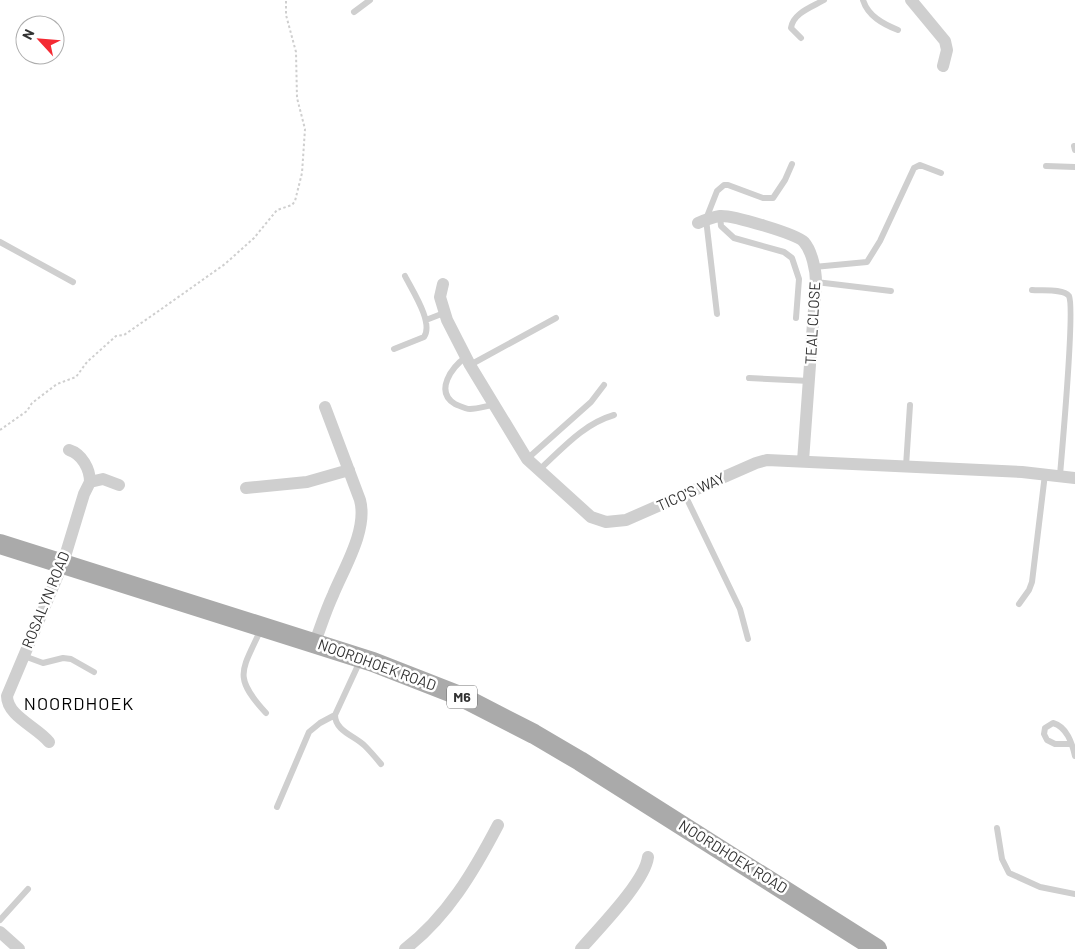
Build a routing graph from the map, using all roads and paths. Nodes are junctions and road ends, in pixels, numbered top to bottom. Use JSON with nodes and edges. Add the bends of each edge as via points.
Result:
{"nodes":[{"id":1,"x":286,"y":0,"type":"edge"},
{"id":2,"x":370,"y":0,"type":"edge"},
{"id":3,"x":824,"y":0,"type":"edge"},
{"id":4,"x":863,"y":0,"type":"edge"},
{"id":5,"x":911,"y":0,"type":"edge"},
{"id":6,"x":354,"y":12,"type":"dead end"},
{"id":7,"x":898,"y":30,"type":"dead end"},
{"id":8,"x":801,"y":38,"type":"dead end"},
{"id":9,"x":943,"y":66,"type":"dead end"},
{"id":10,"x":792,"y":164,"type":"dead end"},
{"id":11,"x":1046,"y":166,"type":"dead end"},
{"id":12,"x":1075,"y":167,"type":"edge"},
{"id":13,"x":941,"y":173,"type":"dead end"},
{"id":14,"x":720,"y":216,"type":"junction"},
{"id":15,"x":702,"y":221,"type":"junction"},
{"id":16,"x":0,"y":242,"type":"edge"},
{"id":17,"x":814,"y":267,"type":"junction"},
{"id":18,"x":405,"y":276,"type":"dead end"},
{"id":19,"x":73,"y":282,"type":"dead end"},
{"id":20,"x":816,"y":282,"type":"junction"},
{"id":21,"x":443,"y":284,"type":"dead end"},
{"id":22,"x":1032,"y":290,"type":"dead end"},
{"id":23,"x":891,"y":291,"type":"dead end"},
{"id":24,"x":444,"y":313,"type":"junction"},
{"id":25,"x":717,"y":314,"type":"dead end"},
{"id":26,"x":556,"y":318,"type":"dead end"},
{"id":27,"x":796,"y":318,"type":"dead end"},
{"id":28,"x":426,"y":320,"type":"junction"},
{"id":29,"x":394,"y":349,"type":"dead end"},
{"id":30,"x":468,"y":361,"type":"junction"},
{"id":31,"x":748,"y":378,"type":"dead end"},
{"id":32,"x":810,"y":381,"type":"junction"},
{"id":33,"x":604,"y":385,"type":"dead end"},
{"id":34,"x":493,"y":405,"type":"junction"},
{"id":35,"x":910,"y":405,"type":"dead end"},
{"id":36,"x":325,"y":407,"type":"dead end"},
{"id":37,"x":614,"y":415,"type":"dead end"},
{"id":38,"x":0,"y":430,"type":"edge"},
{"id":39,"x":69,"y":450,"type":"dead end"},
{"id":40,"x":526,"y":459,"type":"junction"},
{"id":41,"x":803,"y":461,"type":"junction"},
{"id":42,"x":906,"y":466,"type":"junction"},
{"id":43,"x":349,"y":470,"type":"junction"},
{"id":44,"x":538,"y":471,"type":"junction"},
{"id":45,"x":1045,"y":474,"type":"junction"},
{"id":46,"x":1060,"y":476,"type":"junction"},
{"id":47,"x":1075,"y":478,"type":"edge"},
{"id":48,"x":90,"y":482,"type":"junction"},
{"id":49,"x":120,"y":485,"type":"dead end"},
{"id":50,"x":246,"y":488,"type":"dead end"},
{"id":51,"x":685,"y":495,"type":"junction"},
{"id":52,"x":0,"y":544,"type":"edge"},
{"id":53,"x":63,"y":563,"type":"junction"},
{"id":54,"x":1020,"y":604,"type":"dead end"},
{"id":55,"x":262,"y":626,"type":"junction"},
{"id":56,"x":748,"y":639,"type":"dead end"},
{"id":57,"x":315,"y":642,"type":"junction"},
{"id":58,"x":24,"y":656,"type":"junction"},
{"id":59,"x":361,"y":657,"type":"junction"},
{"id":60,"x":94,"y":672,"type":"dead end"},
{"id":61,"x":266,"y":713,"type":"dead end"},
{"id":62,"x":335,"y":715,"type":"junction"},
{"id":63,"x":48,"y":742,"type":"dead end"},
{"id":64,"x":1070,"y":744,"type":"dead end"},
{"id":65,"x":1075,"y":756,"type":"edge"},
{"id":66,"x":381,"y":764,"type":"dead end"},
{"id":67,"x":277,"y":806,"type":"dead end"},
{"id":68,"x":498,"y":826,"type":"dead end"},
{"id":69,"x":997,"y":828,"type":"dead end"},
{"id":70,"x":648,"y":857,"type":"dead end"},
{"id":71,"x":28,"y":889,"type":"dead end"},
{"id":72,"x":1075,"y":894,"type":"edge"},
{"id":73,"x":0,"y":920,"type":"edge"},
{"id":74,"x":0,"y":932,"type":"edge"},
{"id":75,"x":19,"y":949,"type":"edge"},
{"id":76,"x":405,"y":949,"type":"edge"},
{"id":77,"x":581,"y":949,"type":"edge"},
{"id":78,"x":877,"y":949,"type":"edge"}],
"edges":[{"from":1,"to":38,"type":"path","via":[[286,15],[296,52],[297,98],[305,129],[302,173],[295,201],[277,210],[254,238],[226,264],[124,335],[116,336],[87,362],[76,377],[57,384]]},
{"from":2,"to":6,"type":"lane"},
{"from":3,"to":8,"type":"lane","via":[[793,21],[791,28]]},
{"from":4,"to":7,"type":"lane","via":[[869,13]]},
{"from":5,"to":9,"type":"street","via":[[945,41],[947,50]]},
{"from":10,"to":15,"type":"lane","via":[[773,198],[763,198],[724,185],[717,191]]},
{"from":11,"to":12,"type":"lane"},
{"from":13,"to":17,"type":"lane","via":[[920,165],[914,168],[870,260]]},
{"from":14,"to":15,"type":"street","name":"TEAL CLOSE"},
{"from":14,"to":17,"type":"street","name":"TEAL CLOSE","via":[[733,216],[800,238],[807,245]]},
{"from":14,"to":27,"type":"lane","via":[[721,226],[734,238],[784,252],[792,258],[799,279]]},
{"from":15,"to":25,"type":"lane"},
{"from":16,"to":19,"type":"lane"},
{"from":17,"to":20,"type":"street","name":"TEAL CLOSE"},
{"from":18,"to":28,"type":"lane"},
{"from":20,"to":23,"type":"lane"},
{"from":20,"to":32,"type":"street","name":"TEAL CLOSE"},
{"from":21,"to":24,"type":"street","name":"TICO'S WAY","via":[[440,297]]},
{"from":22,"to":46,"type":"lane","via":[[1065,293],[1072,305],[1072,342]]},
{"from":24,"to":28,"type":"lane"},
{"from":24,"to":30,"type":"street","name":"TICO'S WAY"},
{"from":26,"to":30,"type":"lane"},
{"from":28,"to":29,"type":"lane","via":[[428,327],[424,337]]},
{"from":30,"to":34,"type":"street","name":"TICO'S WAY"},
{"from":30,"to":34,"type":"lane","via":[[451,370],[446,395],[466,409]]},
{"from":31,"to":32,"type":"lane"},
{"from":32,"to":41,"type":"street","name":"TEAL CLOSE"},
{"from":33,"to":40,"type":"lane","via":[[591,402]]},
{"from":34,"to":40,"type":"street","name":"TICO'S WAY"},
{"from":35,"to":42,"type":"lane"},
{"from":36,"to":43,"type":"street"},
{"from":37,"to":44,"type":"lane","via":[[584,429]]},
{"from":39,"to":48,"type":"street","via":[[85,464]]},
{"from":40,"to":44,"type":"street","name":"TICO'S WAY"},
{"from":41,"to":42,"type":"street","name":"TICO'S WAY"},
{"from":41,"to":51,"type":"street","name":"TICO'S WAY","via":[[756,463]]},
{"from":42,"to":45,"type":"street","name":"TICO'S WAY"},
{"from":43,"to":50,"type":"street","via":[[307,482]]},
{"from":43,"to":57,"type":"street","via":[[362,506],[361,522],[347,567]]},
{"from":44,"to":51,"type":"street","name":"TICO'S WAY","via":[[591,517],[606,522],[626,520]]},
{"from":45,"to":46,"type":"street","name":"TICO'S WAY"},
{"from":45,"to":54,"type":"lane","via":[[1032,582]]},
{"from":46,"to":47,"type":"street","name":"TICO'S WAY"},
{"from":48,"to":49,"type":"street","via":[[103,479]]},
{"from":48,"to":53,"type":"street","name":"ROSALYN ROAD"},
{"from":51,"to":56,"type":"lane","via":[[740,609]]},
{"from":52,"to":53,"type":"main road","name":"NOORDHOEK ROAD","number":"M6"},
{"from":53,"to":55,"type":"main road","name":"NOORDHOEK ROAD","number":"M6"},
{"from":53,"to":58,"type":"street","name":"ROSALYN ROAD"},
{"from":55,"to":57,"type":"main road","name":"NOORDHOEK ROAD","number":"M6"},
{"from":55,"to":61,"type":"lane","via":[[242,675],[245,687]]},
{"from":57,"to":59,"type":"main road","name":"NOORDHOEK ROAD","number":"M6"},
{"from":58,"to":60,"type":"lane","via":[[40,663],[71,658]]},
{"from":58,"to":63,"type":"street","name":"ROSALYN ROAD","via":[[8,691],[7,701],[13,712]]},
{"from":59,"to":62,"type":"lane"},
{"from":59,"to":78,"type":"main road","name":"NOORDHOEK ROAD","number":"M6","via":[[460,696],[534,734]]},
{"from":62,"to":66,"type":"lane","via":[[339,727],[363,744]]},
{"from":62,"to":67,"type":"lane","via":[[309,732]]},
{"from":64,"to":65,"type":"lane"},
{"from":68,"to":76,"type":"street","via":[[450,904]]},
{"from":69,"to":72,"type":"lane","via":[[1002,858],[1009,873],[1040,887]]},
{"from":70,"to":77,"type":"street","via":[[640,878]]},
{"from":71,"to":73,"type":"lane"},
{"from":74,"to":75,"type":"street"}]}
